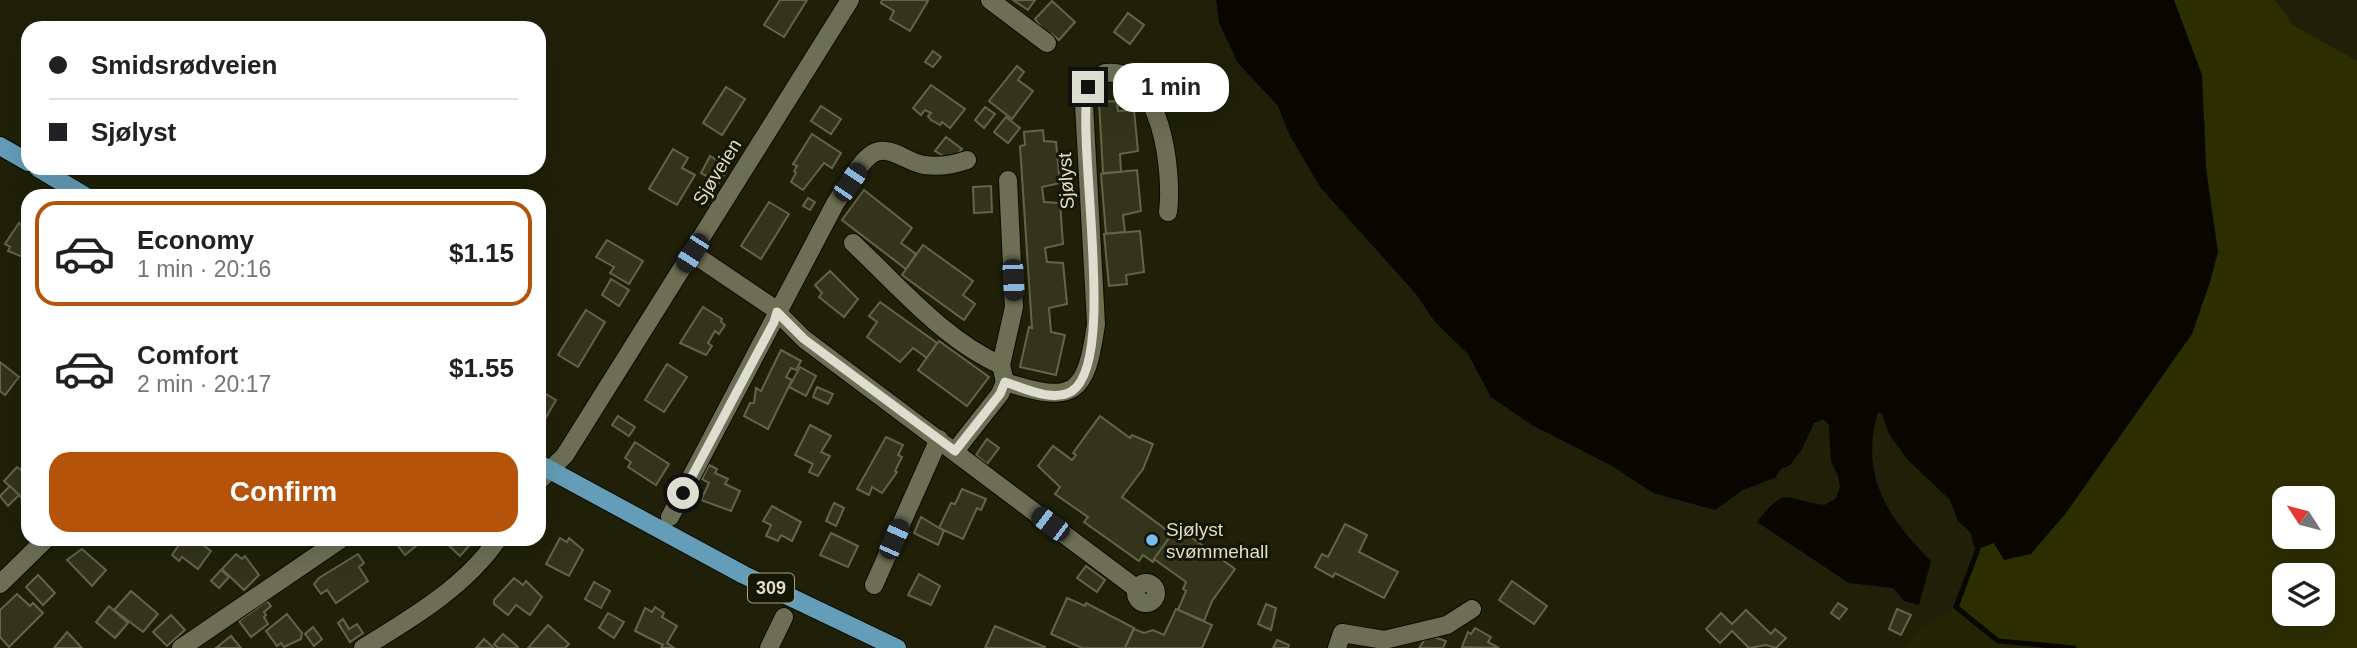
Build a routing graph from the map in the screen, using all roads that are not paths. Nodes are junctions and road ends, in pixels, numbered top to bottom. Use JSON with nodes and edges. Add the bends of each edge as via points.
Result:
{"nodes":[{"id":1,"x":850,"y":0,"type":"edge"},
{"id":2,"x":990,"y":0,"type":"edge"},
{"id":3,"x":1047,"y":43,"type":"dead end"},
{"id":4,"x":0,"y":146,"type":"edge"},
{"id":5,"x":21,"y":158,"type":"edge"},
{"id":6,"x":967,"y":160,"type":"dead end"},
{"id":7,"x":50,"y":175,"type":"edge"},
{"id":8,"x":1008,"y":180,"type":"dead end"},
{"id":9,"x":73,"y":189,"type":"edge"},
{"id":10,"x":1168,"y":212,"type":"dead end"},
{"id":11,"x":853,"y":243,"type":"dead end"},
{"id":12,"x":692,"y":253,"type":"junction"},
{"id":13,"x":777,"y":312,"type":"junction"},
{"id":14,"x":1003,"y":374,"type":"junction"},
{"id":15,"x":939,"y":439,"type":"junction"},
{"id":16,"x":955,"y":451,"type":"junction"},
{"id":17,"x":546,"y":470,"type":"edge"},
{"id":18,"x":546,"y":474,"type":"edge"},
{"id":19,"x":670,"y":517,"type":"dead end"},
{"id":20,"x":39,"y":546,"type":"edge"},
{"id":21,"x":331,"y":546,"type":"edge"},
{"id":22,"x":492,"y":546,"type":"edge"},
{"id":23,"x":0,"y":584,"type":"edge"},
{"id":24,"x":874,"y":585,"type":"dead end"},
{"id":25,"x":1136,"y":589,"type":"dead end"},
{"id":26,"x":1472,"y":609,"type":"dead end"},
{"id":27,"x":784,"y":617,"type":"dead end"},
{"id":28,"x":181,"y":648,"type":"edge"},
{"id":29,"x":363,"y":648,"type":"edge"},
{"id":30,"x":769,"y":648,"type":"edge"},
{"id":31,"x":897,"y":648,"type":"edge"},
{"id":32,"x":1337,"y":648,"type":"edge"}],
"edges":[{"from":1,"to":12,"type":"street","name":"Sjøveien"},
{"from":2,"to":3,"type":"street"},
{"from":4,"to":5,"type":"main road"},
{"from":6,"to":13,"type":"street","via":[[923,165],[890,151],[873,152],[836,202]]},
{"from":7,"to":9,"type":"main road"},
{"from":8,"to":14,"type":"street","via":[[1014,307]]},
{"from":10,"to":14,"type":"street","name":"Sjølyst","via":[[1170,197],[1157,112],[1141,89],[1123,75],[1105,73],[1088,87],[1084,104],[1096,324],[1091,360],[1072,391],[1059,395],[1041,394]]},
{"from":11,"to":14,"type":"street","name":"Sjølyst"},
{"from":12,"to":13,"type":"street"},
{"from":12,"to":17,"type":"street","name":"Sjøveien","via":[[565,455]]},
{"from":13,"to":15,"type":"street","via":[[804,339]]},
{"from":13,"to":19,"type":"street"},
{"from":14,"to":16,"type":"street","via":[[1000,394]]},
{"from":15,"to":16,"type":"street"},
{"from":15,"to":24,"type":"street"},
{"from":16,"to":25,"type":"street"},
{"from":18,"to":31,"type":"main road","number":"309"},
{"from":20,"to":23,"type":"street"},
{"from":21,"to":28,"type":"street"},
{"from":22,"to":29,"type":"street","via":[[436,600]]},
{"from":26,"to":32,"type":"street","via":[[1447,625],[1384,640],[1342,633]]},
{"from":27,"to":30,"type":"street"}]}
